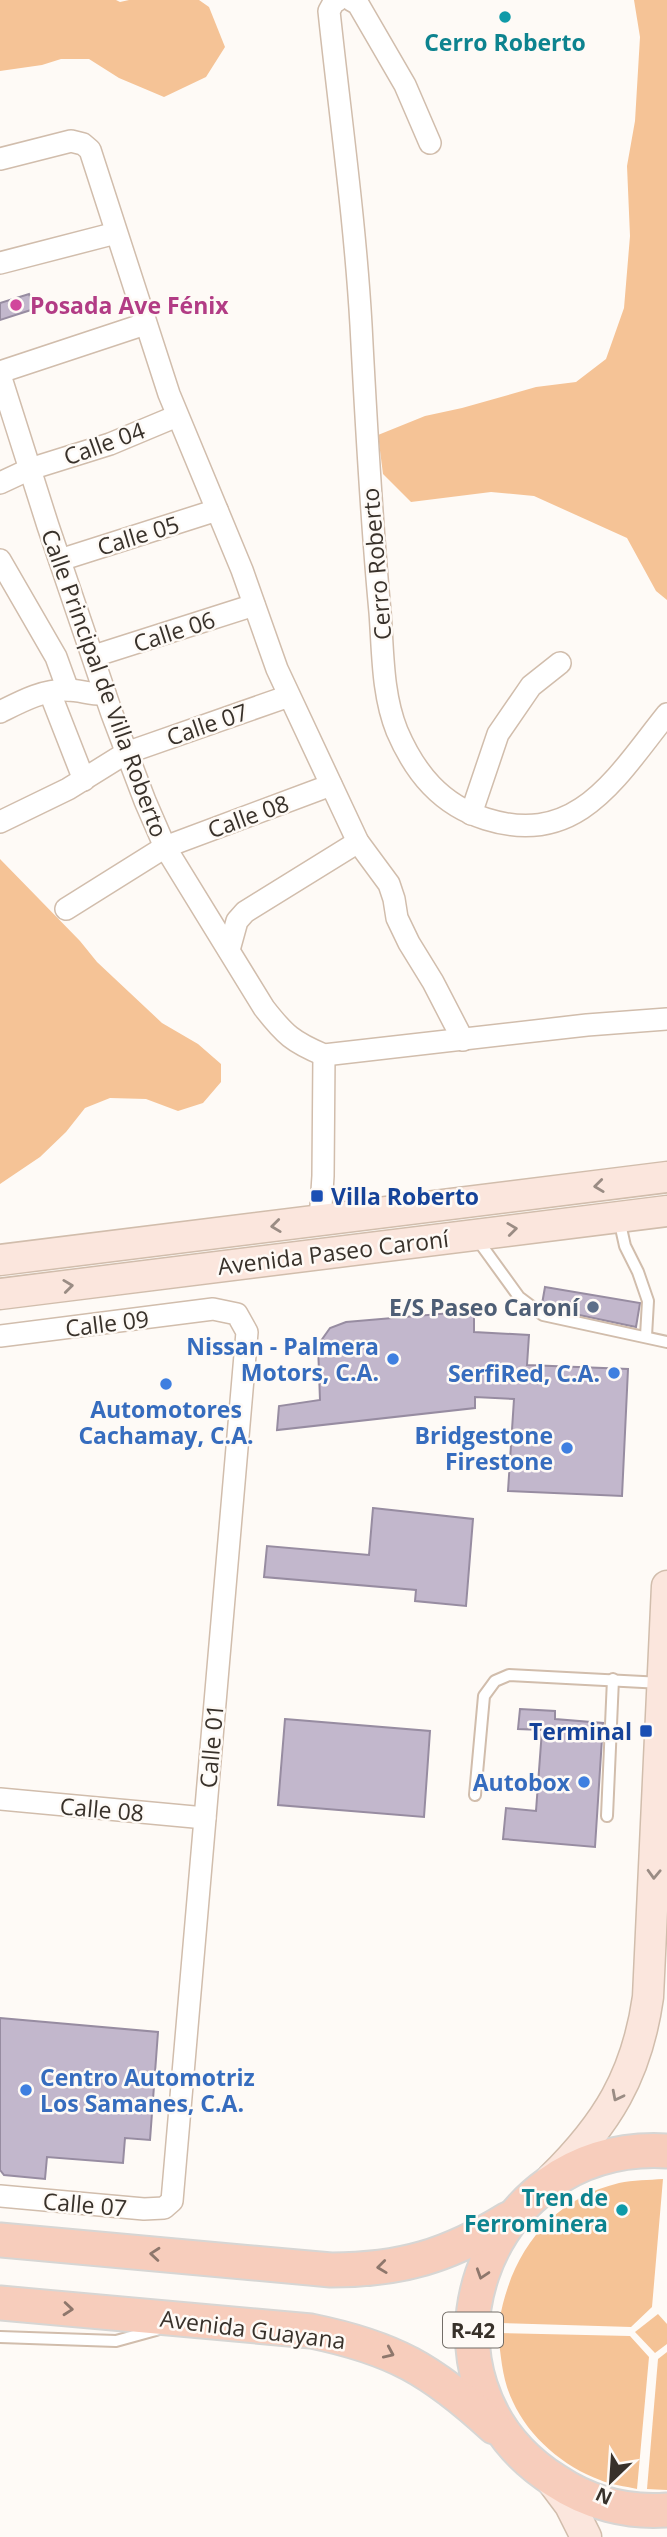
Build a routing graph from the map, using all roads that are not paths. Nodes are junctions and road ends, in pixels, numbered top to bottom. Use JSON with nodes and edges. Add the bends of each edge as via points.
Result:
{"nodes":[{"id":1,"x":338,"y":0,"type":"edge"},
{"id":2,"x":351,"y":0,"type":"edge"},
{"id":3,"x":430,"y":143,"type":"dead end"},
{"id":4,"x":0,"y":159,"type":"edge"},
{"id":5,"x":116,"y":233,"type":"junction"},
{"id":6,"x":0,"y":263,"type":"edge"},
{"id":7,"x":145,"y":324,"type":"junction"},
{"id":8,"x":0,"y":374,"type":"edge"},
{"id":9,"x":177,"y":416,"type":"junction"},
{"id":10,"x":30,"y":469,"type":"junction"},
{"id":11,"x":0,"y":483,"type":"edge"},
{"id":12,"x":217,"y":510,"type":"junction"},
{"id":13,"x":0,"y":560,"type":"edge"},
{"id":14,"x":60,"y":560,"type":"junction"},
{"id":15,"x":254,"y":605,"type":"junction"},
{"id":16,"x":94,"y":656,"type":"junction"},
{"id":17,"x":560,"y":663,"type":"dead end"},
{"id":18,"x":59,"y":692,"type":"junction"},
{"id":19,"x":105,"y":694,"type":"junction"},
{"id":20,"x":289,"y":696,"type":"junction"},
{"id":21,"x":0,"y":712,"type":"edge"},
{"id":22,"x":667,"y":714,"type":"edge"},
{"id":23,"x":126,"y":752,"type":"junction"},
{"id":24,"x":84,"y":780,"type":"junction"},
{"id":25,"x":331,"y":785,"type":"junction"},
{"id":26,"x":471,"y":814,"type":"junction"},
{"id":27,"x":0,"y":822,"type":"edge"},
{"id":28,"x":358,"y":842,"type":"junction"},
{"id":29,"x":165,"y":847,"type":"junction"},
{"id":30,"x":66,"y":909,"type":"dead end"},
{"id":31,"x":229,"y":950,"type":"junction"},
{"id":32,"x":667,"y":1019,"type":"edge"},
{"id":33,"x":463,"y":1040,"type":"junction"},
{"id":34,"x":324,"y":1055,"type":"junction"},
{"id":35,"x":663,"y":1176,"type":"edge"},
{"id":36,"x":667,"y":1211,"type":"edge"},
{"id":37,"x":627,"y":1216,"type":"junction"},
{"id":38,"x":320,"y":1221,"type":"junction"},
{"id":39,"x":474,"y":1234,"type":"junction"},
{"id":40,"x":667,"y":1236,"type":"edge"},
{"id":41,"x":0,"y":1261,"type":"edge"},
{"id":42,"x":5,"y":1295,"type":"edge"},
{"id":43,"x":213,"y":1309,"type":"joint"},
{"id":44,"x":0,"y":1336,"type":"edge"},
{"id":45,"x":646,"y":1336,"type":"junction"},
{"id":46,"x":667,"y":1342,"type":"edge"},
{"id":47,"x":667,"y":1586,"type":"edge"},
{"id":48,"x":613,"y":1679,"type":"junction"},
{"id":49,"x":662,"y":1683,"type":"junction"},
{"id":50,"x":475,"y":1796,"type":"dead end"},
{"id":51,"x":0,"y":1799,"type":"edge"},
{"id":52,"x":607,"y":1816,"type":"dead end"},
{"id":53,"x":205,"y":1818,"type":"junction"},
{"id":54,"x":667,"y":2151,"type":"edge"},
{"id":55,"x":546,"y":2185,"type":"junction"},
{"id":56,"x":0,"y":2196,"type":"edge"},
{"id":57,"x":169,"y":2205,"type":"joint"},
{"id":58,"x":513,"y":2216,"type":"junction"},
{"id":59,"x":0,"y":2240,"type":"edge"},
{"id":60,"x":0,"y":2303,"type":"edge"},
{"id":61,"x":191,"y":2320,"type":"junction"},
{"id":62,"x":0,"y":2337,"type":"edge"},
{"id":63,"x":515,"y":2446,"type":"junction"},
{"id":64,"x":548,"y":2477,"type":"junction"},
{"id":65,"x":667,"y":2510,"type":"edge"},
{"id":66,"x":586,"y":2537,"type":"edge"}],
"edges":[{"from":1,"to":26,"type":"street","name":"Cerro Roberto","via":[[329,10],[361,321],[370,502],[389,706],[419,773],[436,793]]},
{"from":2,"to":3,"type":"street","via":[[358,4],[405,85]]},
{"from":4,"to":5,"type":"street","via":[[71,141],[82,144],[90,150]]},
{"from":5,"to":6,"type":"street"},
{"from":5,"to":7,"type":"street"},
{"from":7,"to":8,"type":"street"},
{"from":7,"to":9,"type":"street"},
{"from":8,"to":10,"type":"street","name":"Calle Principal de Villa Roberto"},
{"from":9,"to":10,"type":"street","name":"Calle 04","via":[[110,444]]},
{"from":9,"to":12,"type":"street"},
{"from":10,"to":11,"type":"street","name":"Calle 04"},
{"from":10,"to":14,"type":"street","name":"Calle Principal de Villa Roberto"},
{"from":12,"to":14,"type":"street","name":"Calle 05"},
{"from":12,"to":15,"type":"street"},
{"from":13,"to":18,"type":"street","via":[[56,657]]},
{"from":14,"to":16,"type":"street","name":"Calle Principal de Villa Roberto"},
{"from":15,"to":16,"type":"street","name":"Calle 06"},
{"from":15,"to":20,"type":"street"},
{"from":16,"to":19,"type":"street","name":"Calle Principal de Villa Roberto"},
{"from":17,"to":26,"type":"street","via":[[531,687],[498,734]]},
{"from":18,"to":19,"type":"street"},
{"from":18,"to":21,"type":"street","via":[[34,694]]},
{"from":18,"to":24,"type":"street"},
{"from":19,"to":23,"type":"street","name":"Calle Principal de Villa Roberto"},
{"from":20,"to":23,"type":"street","name":"Calle 07"},
{"from":20,"to":25,"type":"street"},
{"from":22,"to":26,"type":"street","name":"Cerro Roberto","via":[[606,788],[572,816],[558,822],[514,825]]},
{"from":23,"to":24,"type":"street","name":"Calle 07"},
{"from":23,"to":29,"type":"street","name":"Calle Principal de Villa Roberto"},
{"from":24,"to":27,"type":"street","name":"Calle 07"},
{"from":25,"to":28,"type":"street"},
{"from":25,"to":29,"type":"street","name":"Calle 08"},
{"from":28,"to":31,"type":"street","via":[[245,912],[237,921]]},
{"from":28,"to":33,"type":"street","via":[[389,884],[397,918]]},
{"from":29,"to":30,"type":"street","name":"Calle 08"},
{"from":29,"to":31,"type":"street","name":"Calle Principal de Villa Roberto"},
{"from":31,"to":34,"type":"street","name":"Calle Principal de Villa Roberto","via":[[282,1031]]},
{"from":32,"to":33,"type":"street"},
{"from":33,"to":34,"type":"street"},
{"from":34,"to":38,"type":"street"},
{"from":35,"to":38,"type":"street","name":"Avenida Paseo Caroní","one_way":true},
{"from":36,"to":37,"type":"street","name":"Avenida Paseo Caroní"},
{"from":39,"to":37,"type":"street","name":"Avenida Paseo Caroní","one_way":true},
{"from":37,"to":40,"type":"street"},
{"from":37,"to":45,"type":"lane","via":[[625,1246],[648,1301]]},
{"from":38,"to":41,"type":"street","name":"Avenida Paseo Caroní","one_way":true},
{"from":42,"to":39,"type":"street","name":"Avenida Paseo Caroní","one_way":true},
{"from":39,"to":45,"type":"lane","via":[[519,1297],[543,1315]]},
{"from":43,"to":44,"type":"street","name":"Calle 09"},
{"from":43,"to":53,"type":"street","name":"Calle 01","via":[[231,1311],[243,1321],[247,1352]]},
{"from":45,"to":46,"type":"lane"},
{"from":47,"to":49,"type":"street"},
{"from":48,"to":49,"type":"lane"},
{"from":48,"to":50,"type":"lane","via":[[509,1675],[495,1681],[484,1696]]},
{"from":48,"to":52,"type":"lane"},
{"from":49,"to":55,"type":"street","one_way":true,"via":[[645,2020],[613,2104],[596,2131]]},
{"from":51,"to":53,"type":"street","name":"Calle 08"},
{"from":53,"to":57,"type":"street","name":"Calle 01","via":[[174,2195]]},
{"from":54,"to":55,"type":"main road","number":"R-42","via":[[607,2156]]},
{"from":55,"to":58,"type":"main road","number":"R-42"},
{"from":56,"to":57,"type":"street","name":"Calle 07","via":[[144,2209]]},
{"from":58,"to":59,"type":"main road","number":"R-42","one_way":true,"via":[[443,2253],[360,2270]]},
{"from":58,"to":63,"type":"main road","number":"R-42","one_way":true,"via":[[481,2276],[473,2343],[486,2398]]},
{"from":60,"to":61,"type":"main road","name":"Avenida Guayana","number":"R-42","one_way":true},
{"from":61,"to":62,"type":"lane","via":[[116,2341]]},
{"from":61,"to":63,"type":"main road","name":"Avenida Guayana","number":"R-42","one_way":true,"via":[[311,2331],[386,2351],[458,2394]]},
{"from":63,"to":64,"type":"main road","number":"R-42"},
{"from":64,"to":65,"type":"main road","number":"R-42","via":[[610,2505]]},
{"from":64,"to":66,"type":"street","via":[[570,2505]]}]}
